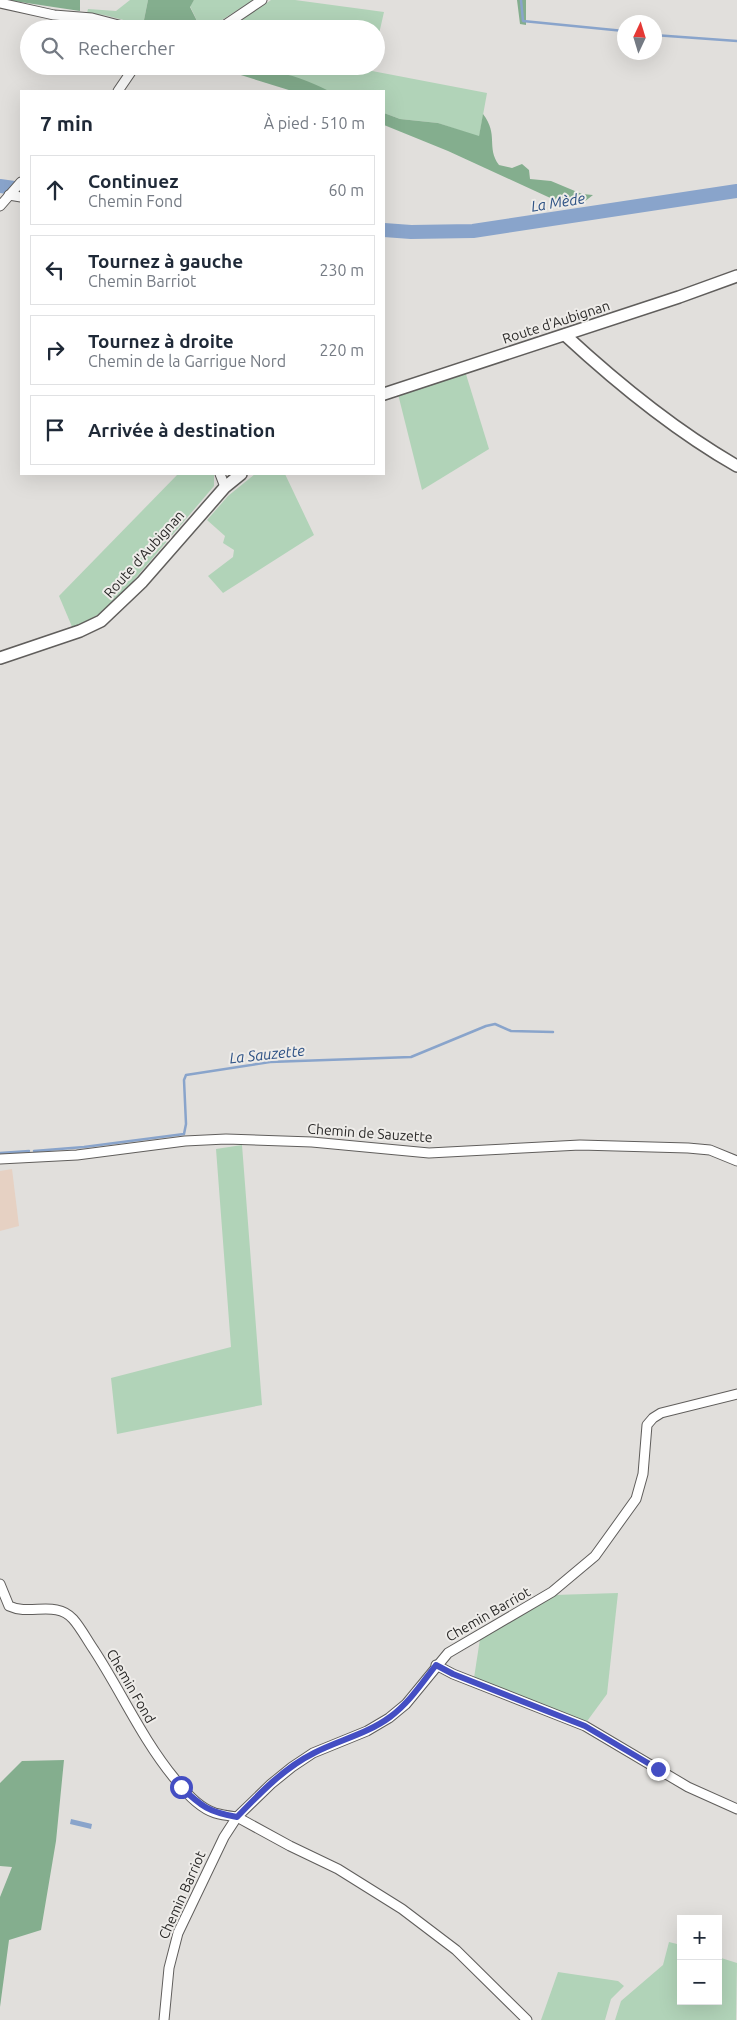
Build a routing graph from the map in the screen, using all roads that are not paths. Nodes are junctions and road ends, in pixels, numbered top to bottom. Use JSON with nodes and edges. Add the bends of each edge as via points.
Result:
{"nodes":[{"id":1,"x":262,"y":0,"type":"edge"},
{"id":2,"x":0,"y":3,"type":"edge"},
{"id":3,"x":100,"y":20,"type":"edge"},
{"id":4,"x":232,"y":20,"type":"edge"},
{"id":5,"x":129,"y":75,"type":"edge"},
{"id":6,"x":119,"y":90,"type":"edge"},
{"id":7,"x":20,"y":183,"type":"edge"},
{"id":8,"x":10,"y":194,"type":"junction"},
{"id":9,"x":20,"y":197,"type":"edge"},
{"id":10,"x":0,"y":206,"type":"edge"},
{"id":11,"x":737,"y":276,"type":"edge"},
{"id":12,"x":565,"y":335,"type":"junction"},
{"id":13,"x":385,"y":394,"type":"edge"},
{"id":14,"x":737,"y":466,"type":"edge"},
{"id":15,"x":220,"y":475,"type":"edge"},
{"id":16,"x":240,"y":475,"type":"edge"},
{"id":17,"x":225,"y":486,"type":"junction"},
{"id":18,"x":0,"y":658,"type":"edge"},
{"id":19,"x":0,"y":1159,"type":"edge"},
{"id":20,"x":737,"y":1161,"type":"edge"},
{"id":21,"x":737,"y":1394,"type":"edge"},
{"id":22,"x":0,"y":1584,"type":"edge"},
{"id":23,"x":436,"y":1665,"type":"junction"},
{"id":24,"x":737,"y":1809,"type":"edge"},
{"id":25,"x":237,"y":1817,"type":"junction"},
{"id":26,"x":164,"y":2020,"type":"edge"},
{"id":27,"x":527,"y":2020,"type":"edge"}],
"edges":[{"from":1,"to":4,"type":"street"},
{"from":2,"to":3,"type":"street","via":[[54,15]]},
{"from":5,"to":6,"type":"street"},
{"from":7,"to":8,"type":"street"},
{"from":8,"to":9,"type":"street"},
{"from":8,"to":10,"type":"street"},
{"from":11,"to":12,"type":"street","name":"Route d'Aubignan"},
{"from":12,"to":13,"type":"street","name":"Route d'Aubignan"},
{"from":12,"to":14,"type":"street","via":[[615,382],[685,434]]},
{"from":15,"to":17,"type":"street"},
{"from":16,"to":17,"type":"street","name":"Route d'Aubignan"},
{"from":17,"to":18,"type":"street","name":"Route d'Aubignan","via":[[142,582],[101,621]]},
{"from":19,"to":20,"type":"street","name":"Chemin de Sauzette","via":[[226,1139],[303,1141],[429,1152],[580,1145],[670,1147],[710,1150]]},
{"from":21,"to":23,"type":"street","name":"Chemin Barriot","via":[[661,1413],[649,1422],[643,1474],[636,1499],[595,1556],[552,1592],[448,1653]]},
{"from":22,"to":25,"type":"street","name":"Chemin Fond","via":[[9,1606],[18,1610],[63,1610],[73,1618],[151,1748],[181,1787],[214,1813]]},
{"from":23,"to":24,"type":"street","via":[[585,1726],[688,1787]]},
{"from":23,"to":25,"type":"street","name":"Chemin Barriot","via":[[406,1704],[388,1718],[367,1732],[299,1762],[270,1784]]},
{"from":25,"to":26,"type":"street","name":"Chemin Barriot","via":[[224,1837],[178,1933],[169,1968]]},
{"from":25,"to":27,"type":"street","via":[[338,1869],[400,1907],[456,1950]]}]}
